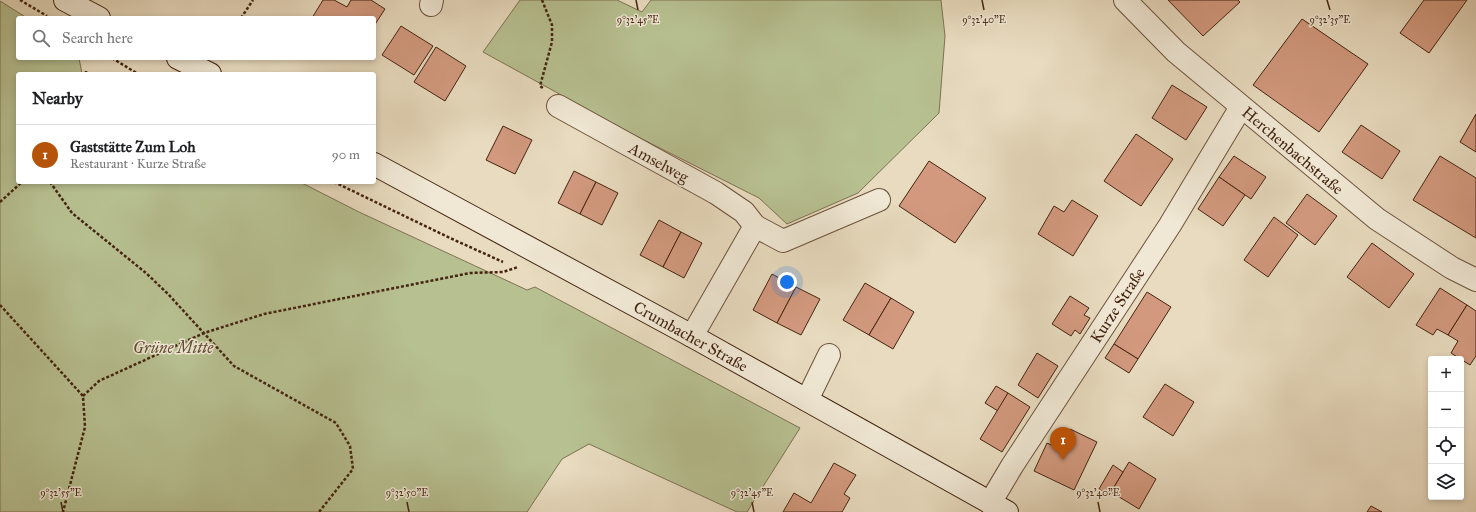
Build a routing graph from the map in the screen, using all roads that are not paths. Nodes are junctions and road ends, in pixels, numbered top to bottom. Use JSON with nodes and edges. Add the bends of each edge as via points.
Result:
{"nodes":[{"id":1,"x":65,"y":0,"type":"edge"},
{"id":2,"x":1125,"y":0,"type":"edge"},
{"id":3,"x":95,"y":16,"type":"edge"},
{"id":4,"x":182,"y":60,"type":"edge"},
{"id":5,"x":206,"y":72,"type":"edge"},
{"id":6,"x":558,"y":106,"type":"road end"},
{"id":7,"x":1242,"y":107,"type":"junction"},
{"id":8,"x":376,"y":165,"type":"edge"},
{"id":9,"x":879,"y":200,"type":"dead end"},
{"id":10,"x":755,"y":226,"type":"junction"},
{"id":11,"x":1476,"y":265,"type":"edge"},
{"id":12,"x":1452,"y":268,"type":"junction"},
{"id":13,"x":1476,"y":280,"type":"edge"},
{"id":14,"x":692,"y":336,"type":"junction"},
{"id":15,"x":830,"y":355,"type":"dead end"},
{"id":16,"x":807,"y":400,"type":"junction"},
{"id":17,"x":998,"y":507,"type":"edge"}],
"edges":[{"from":1,"to":3,"type":"street"},
{"from":2,"to":7,"type":"street","name":"Herchenbachstraße","via":[[1176,52]]},
{"from":4,"to":5,"type":"street"},
{"from":6,"to":10,"type":"street","name":"Amselweg","via":[[716,193],[744,212]]},
{"from":7,"to":12,"type":"street","name":"Herchenbachstraße","via":[[1377,219]]},
{"from":7,"to":17,"type":"street","name":"Kurze Straße","via":[[1170,224],[1012,466]]},
{"from":8,"to":14,"type":"street","name":"Crumbacher Straße"},
{"from":9,"to":10,"type":"street","name":"Amselweg","via":[[783,241]]},
{"from":10,"to":14,"type":"street"},
{"from":11,"to":12,"type":"street"},
{"from":12,"to":13,"type":"street","name":"Herchenbachstraße"},
{"from":14,"to":16,"type":"street","name":"Crumbacher Straße"},
{"from":15,"to":16,"type":"street"},
{"from":16,"to":17,"type":"street","name":"Crumbacher Straße"}]}
